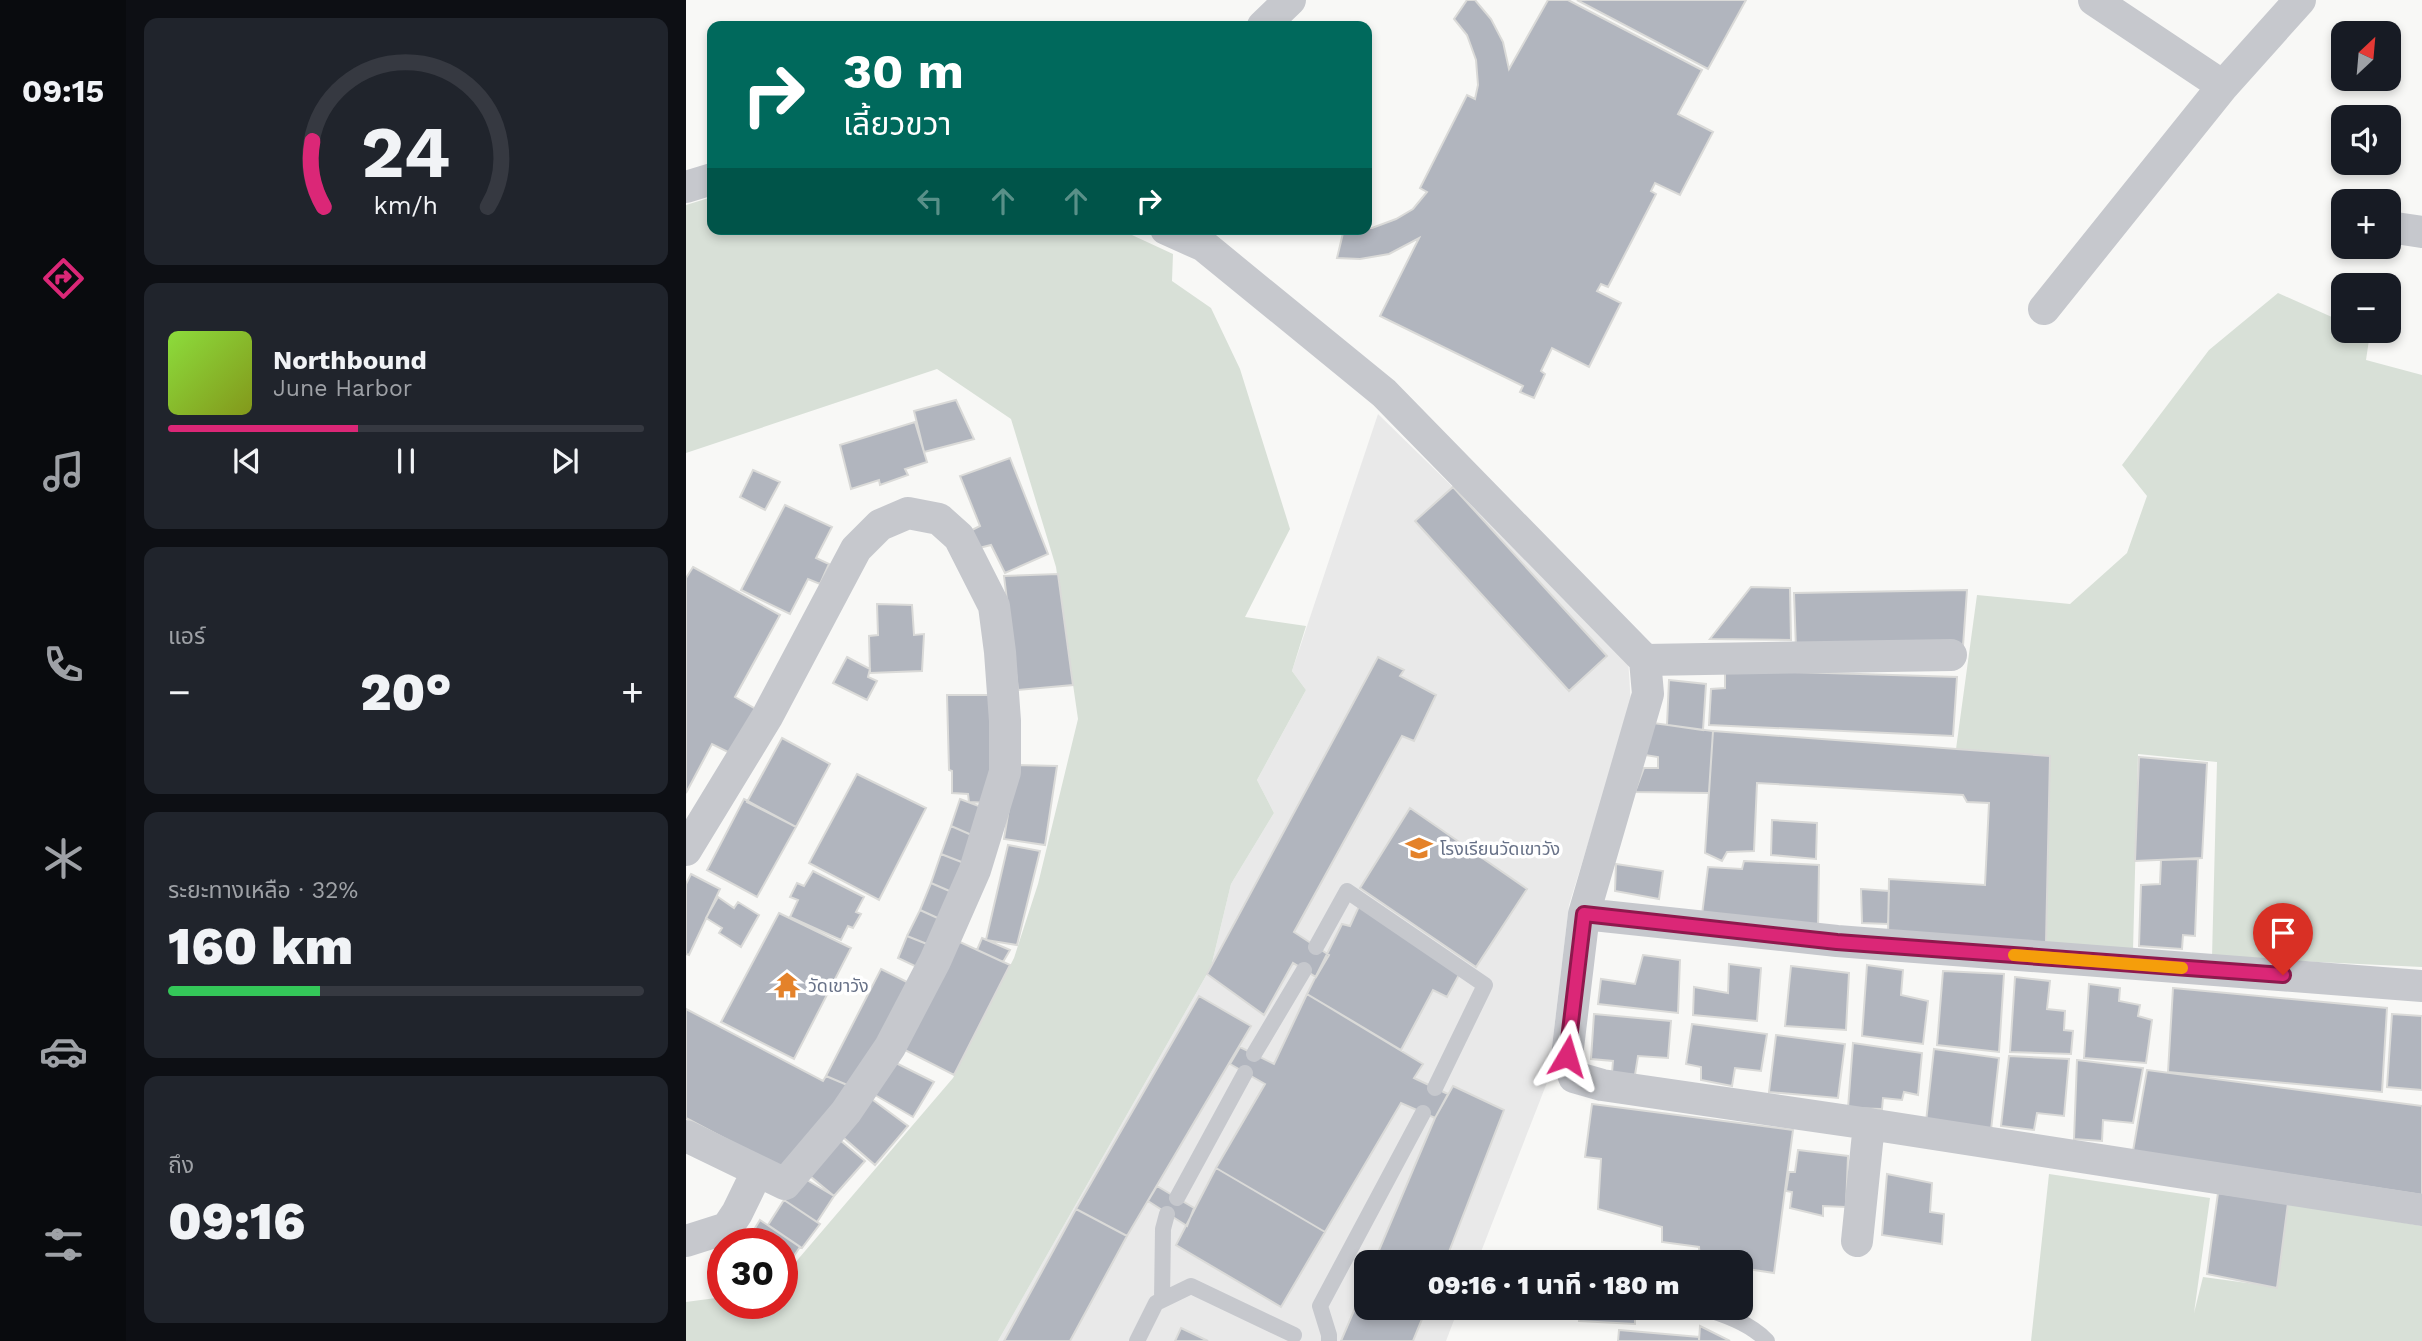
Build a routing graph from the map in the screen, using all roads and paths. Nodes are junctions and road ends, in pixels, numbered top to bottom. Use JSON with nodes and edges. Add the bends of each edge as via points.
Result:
{"nodes":[{"id":1,"x":1290,"y":0,"type":"edge"},
{"id":2,"x":2094,"y":0,"type":"edge"},
{"id":3,"x":2300,"y":0,"type":"edge"},
{"id":4,"x":1268,"y":21,"type":"edge"},
{"id":5,"x":2223,"y":86,"type":"junction"},
{"id":6,"x":707,"y":181,"type":"edge"},
{"id":7,"x":686,"y":187,"type":"edge"},
{"id":8,"x":2401,"y":229,"type":"edge"},
{"id":9,"x":2422,"y":232,"type":"edge"},
{"id":10,"x":1210,"y":238,"type":"edge"},
{"id":11,"x":2044,"y":309,"type":"dead end"},
{"id":12,"x":1951,"y":655,"type":"dead end"},
{"id":13,"x":1644,"y":660,"type":"junction"},
{"id":14,"x":686,"y":850,"type":"edge"},
{"id":15,"x":1584,"y":914,"type":"junction"},
{"id":16,"x":1316,"y":947,"type":"dead end"},
{"id":17,"x":1304,"y":970,"type":"dead end"},
{"id":18,"x":2422,"y":986,"type":"edge"},
{"id":19,"x":1254,"y":1054,"type":"dead end"},
{"id":20,"x":1245,"y":1073,"type":"dead end"},
{"id":21,"x":1435,"y":1088,"type":"dead end"},
{"id":22,"x":1423,"y":1113,"type":"dead end"},
{"id":23,"x":1869,"y":1124,"type":"junction"},
{"id":24,"x":686,"y":1136,"type":"edge"},
{"id":25,"x":757,"y":1172,"type":"junction"},
{"id":26,"x":1177,"y":1198,"type":"dead end"},
{"id":27,"x":2422,"y":1210,"type":"edge"},
{"id":28,"x":1167,"y":1214,"type":"dead end"},
{"id":29,"x":686,"y":1241,"type":"edge"},
{"id":30,"x":1857,"y":1241,"type":"dead end"},
{"id":31,"x":1162,"y":1300,"type":"junction"},
{"id":32,"x":1736,"y":1320,"type":"edge"},
{"id":33,"x":1294,"y":1335,"type":"dead end"},
{"id":34,"x":1137,"y":1341,"type":"edge"},
{"id":35,"x":1329,"y":1341,"type":"edge"},
{"id":36,"x":1767,"y":1341,"type":"edge"}],
"edges":[{"from":1,"to":4,"type":"street"},
{"from":2,"to":5,"type":"street"},
{"from":3,"to":5,"type":"street"},
{"from":5,"to":11,"type":"street"},
{"from":6,"to":7,"type":"street"},
{"from":8,"to":9,"type":"street"},
{"from":10,"to":13,"type":"street","via":[[1384,393]]},
{"from":12,"to":13,"type":"street"},
{"from":13,"to":15,"type":"street","via":[[1648,694]]},
{"from":14,"to":25,"type":"street","via":[[767,717],[856,549],[880,525],[908,513],[939,519],[959,537],[994,606],[1005,772],[975,870],[890,1047],[846,1112],[785,1184]]},
{"from":15,"to":18,"type":"street","via":[[1837,942]]},
{"from":15,"to":23,"type":"street","via":[[1567,1056],[1574,1077]]},
{"from":16,"to":21,"type":"lane","via":[[1347,891],[1485,985]]},
{"from":17,"to":19,"type":"lane"},
{"from":20,"to":26,"type":"lane"},
{"from":22,"to":35,"type":"lane","via":[[1321,1307]]},
{"from":23,"to":27,"type":"street"},
{"from":23,"to":30,"type":"street"},
{"from":24,"to":25,"type":"street"},
{"from":25,"to":29,"type":"street","via":[[727,1228]]},
{"from":28,"to":31,"type":"lane"},
{"from":31,"to":33,"type":"lane","via":[[1191,1286]]},
{"from":31,"to":34,"type":"lane","via":[[1156,1303]]},
{"from":32,"to":36,"type":"lane"}]}
